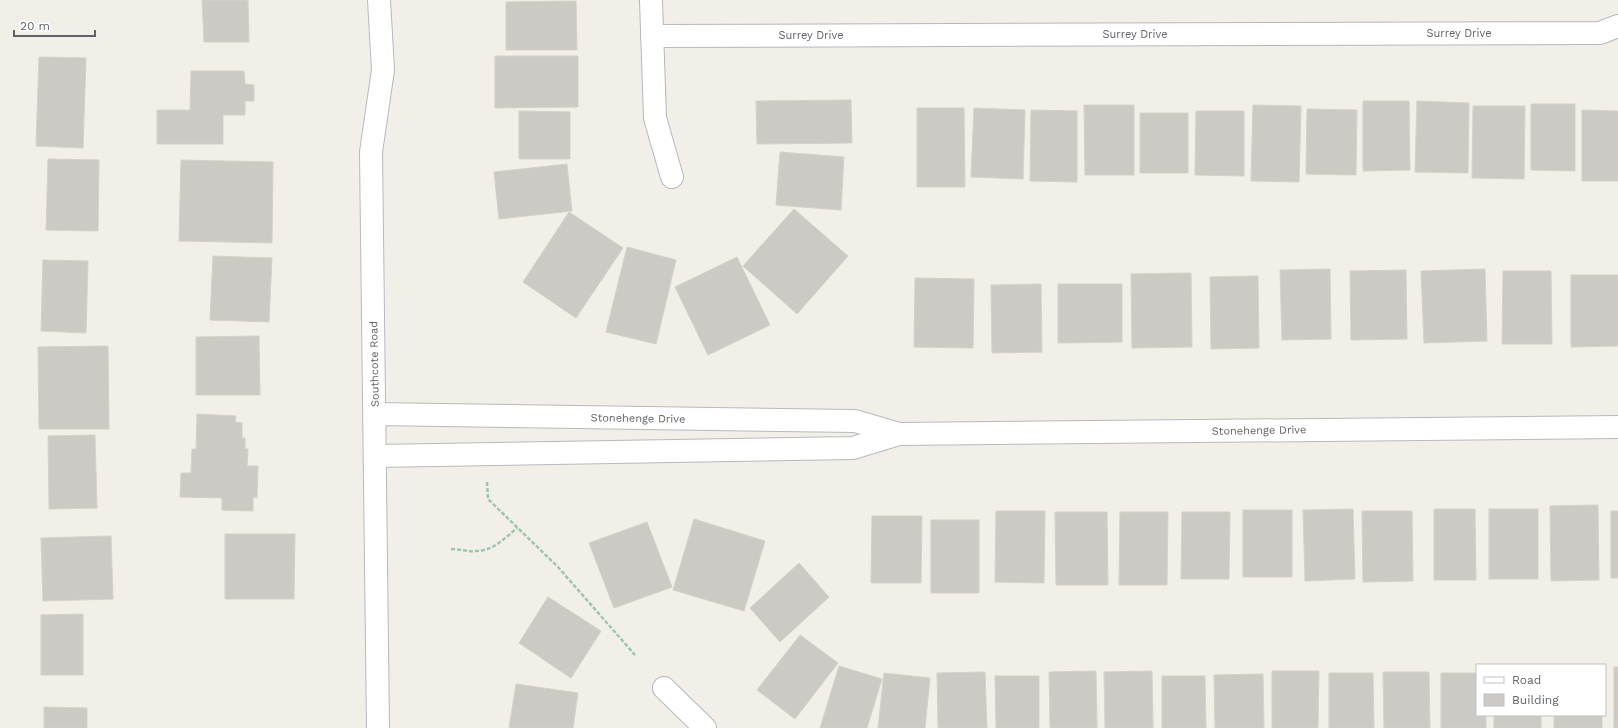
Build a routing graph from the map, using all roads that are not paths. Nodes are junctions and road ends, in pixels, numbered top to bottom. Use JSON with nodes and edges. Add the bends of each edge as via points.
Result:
{"nodes":[{"id":1,"x":379,"y":0,"type":"edge"},
{"id":2,"x":651,"y":0,"type":"edge"},
{"id":3,"x":1618,"y":26,"type":"edge"},
{"id":4,"x":652,"y":36,"type":"junction"},
{"id":5,"x":672,"y":177,"type":"dead end"},
{"id":6,"x":375,"y":414,"type":"junction"},
{"id":7,"x":1618,"y":427,"type":"edge"},
{"id":8,"x":899,"y":434,"type":"junction"},
{"id":9,"x":376,"y":456,"type":"junction"},
{"id":10,"x":664,"y":688,"type":"dead end"},
{"id":11,"x":378,"y":728,"type":"edge"},
{"id":12,"x":705,"y":728,"type":"edge"}],
"edges":[{"from":1,"to":6,"type":"street","name":"Southcote Road","via":[[383,70],[371,152]]},
{"from":2,"to":4,"type":"street"},
{"from":3,"to":4,"type":"street","name":"Surrey Drive","via":[[1600,33]]},
{"from":4,"to":5,"type":"street","via":[[656,118]]},
{"from":6,"to":8,"type":"street","name":"Stonehenge Drive","via":[[855,421]]},
{"from":6,"to":9,"type":"street","name":"Southcote Road"},
{"from":7,"to":8,"type":"street","name":"Stonehenge Drive"},
{"from":8,"to":9,"type":"street","name":"Stonehenge Drive","via":[[853,448]]},
{"from":9,"to":11,"type":"street","name":"Southcote Road"},
{"from":10,"to":12,"type":"street"}]}
